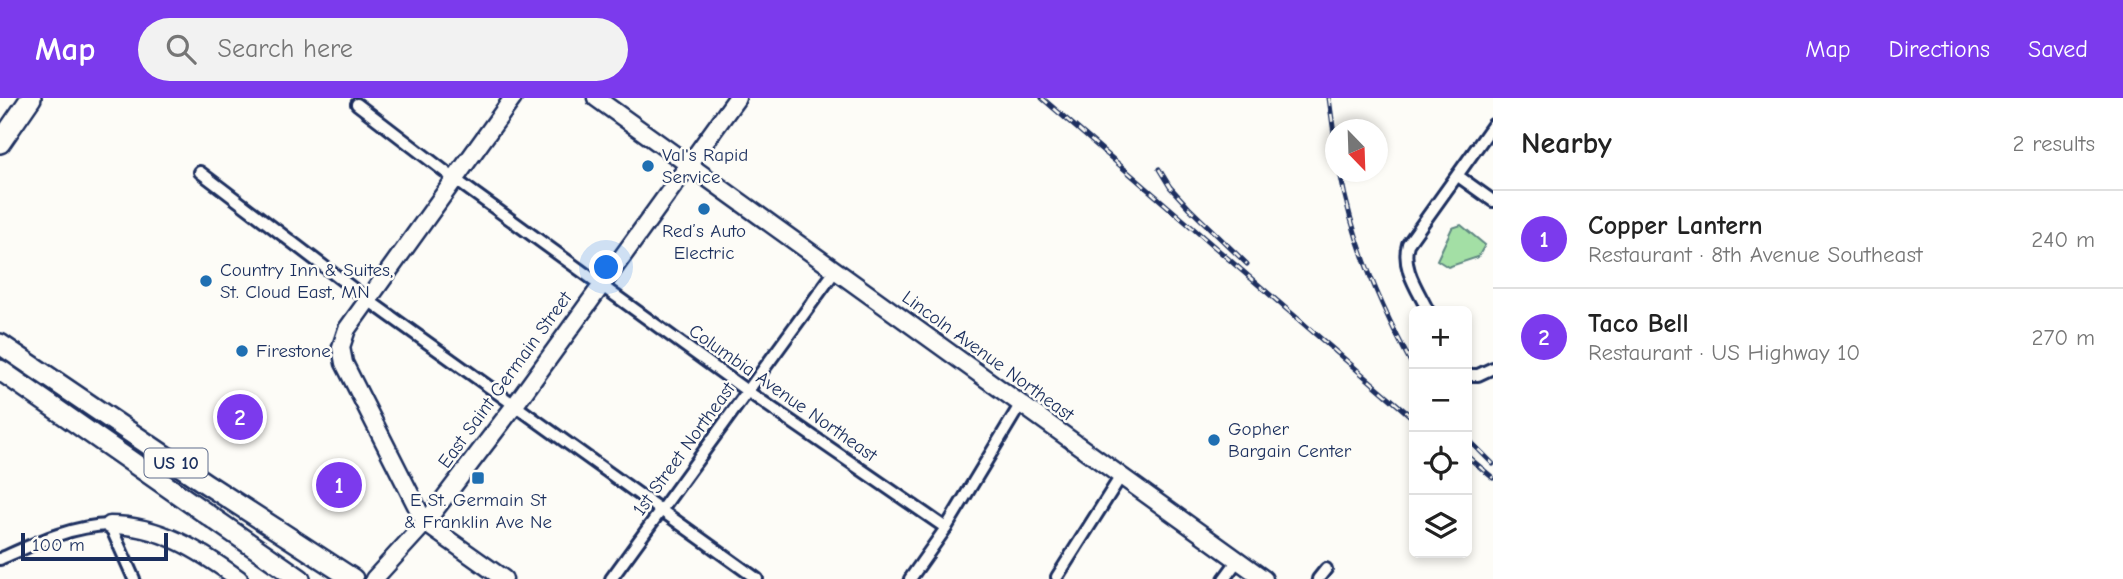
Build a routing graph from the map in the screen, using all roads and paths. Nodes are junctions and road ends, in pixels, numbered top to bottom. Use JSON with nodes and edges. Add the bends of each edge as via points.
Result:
{"nodes":[{"id":1,"x":31,"y":98,"type":"edge"},
{"id":2,"x":513,"y":98,"type":"edge"},
{"id":3,"x":596,"y":98,"type":"edge"},
{"id":4,"x":737,"y":98,"type":"edge"},
{"id":5,"x":357,"y":104,"type":"dead end"},
{"id":6,"x":1493,"y":125,"type":"edge"},
{"id":7,"x":3,"y":133,"type":"edge"},
{"id":8,"x":688,"y":165,"type":"junction"},
{"id":9,"x":200,"y":172,"type":"dead end"},
{"id":10,"x":1458,"y":176,"type":"junction"},
{"id":11,"x":456,"y":180,"type":"junction"},
{"id":12,"x":1493,"y":201,"type":"edge"},
{"id":13,"x":835,"y":271,"type":"junction"},
{"id":14,"x":602,"y":284,"type":"junction"},
{"id":15,"x":368,"y":300,"type":"junction"},
{"id":16,"x":1426,"y":306,"type":"edge"},
{"id":17,"x":0,"y":344,"type":"edge"},
{"id":18,"x":1493,"y":368,"type":"edge"},
{"id":19,"x":0,"y":370,"type":"edge"},
{"id":20,"x":1472,"y":375,"type":"edge"},
{"id":21,"x":747,"y":391,"type":"junction"},
{"id":22,"x":515,"y":405,"type":"junction"},
{"id":23,"x":1020,"y":405,"type":"junction"},
{"id":24,"x":1121,"y":477,"type":"junction"},
{"id":25,"x":660,"y":510,"type":"junction"},
{"id":26,"x":425,"y":523,"type":"junction"},
{"id":27,"x":110,"y":525,"type":"junction"},
{"id":28,"x":946,"y":528,"type":"junction"},
{"id":29,"x":0,"y":559,"type":"edge"},
{"id":30,"x":1238,"y":560,"type":"junction"},
{"id":31,"x":1326,"y":569,"type":"dead end"},
{"id":32,"x":1057,"y":577,"type":"dead end"},
{"id":33,"x":134,"y":579,"type":"edge"},
{"id":34,"x":239,"y":579,"type":"edge"},
{"id":35,"x":300,"y":579,"type":"edge"},
{"id":36,"x":353,"y":579,"type":"edge"},
{"id":37,"x":374,"y":579,"type":"edge"},
{"id":38,"x":504,"y":579,"type":"edge"},
{"id":39,"x":611,"y":579,"type":"edge"},
{"id":40,"x":757,"y":579,"type":"edge"},
{"id":41,"x":910,"y":579,"type":"edge"},
{"id":42,"x":1224,"y":579,"type":"edge"},
{"id":43,"x":1264,"y":579,"type":"edge"},
{"id":44,"x":1318,"y":579,"type":"edge"}],
"edges":[{"from":1,"to":7,"type":"highway"},
{"from":2,"to":11,"type":"street"},
{"from":3,"to":8,"type":"street","name":"Lincoln Avenue Northeast"},
{"from":4,"to":8,"type":"street","name":"East Saint Germain Street"},
{"from":5,"to":11,"type":"street","name":"Columbia Avenue Northeast"},
{"from":6,"to":10,"type":"street"},
{"from":8,"to":13,"type":"street","name":"Lincoln Avenue Northeast"},
{"from":8,"to":14,"type":"street","name":"East Saint Germain Street"},
{"from":9,"to":15,"type":"street"},
{"from":10,"to":12,"type":"street"},
{"from":10,"to":16,"type":"street","via":[[1408,244],[1405,255],[1406,267]]},
{"from":11,"to":14,"type":"street","name":"Columbia Avenue Northeast"},
{"from":11,"to":15,"type":"street"},
{"from":13,"to":21,"type":"street","name":"1st Street Northeast"},
{"from":13,"to":23,"type":"street","name":"Lincoln Avenue Northeast"},
{"from":14,"to":21,"type":"street","name":"Columbia Avenue Northeast"},
{"from":14,"to":22,"type":"street","name":"East Saint Germain Street"},
{"from":15,"to":22,"type":"street"},
{"from":15,"to":26,"type":"street","via":[[347,329],[341,347],[344,363]]},
{"from":17,"to":36,"type":"highway","number":"US 10"},
{"from":18,"to":20,"type":"street"},
{"from":19,"to":35,"type":"highway","number":"US 10"},
{"from":21,"to":25,"type":"street","name":"1st Street Northeast"},
{"from":21,"to":28,"type":"street","name":"Columbia Avenue Northeast"},
{"from":22,"to":25,"type":"street"},
{"from":22,"to":26,"type":"street","name":"East Saint Germain Street"},
{"from":23,"to":24,"type":"street","name":"Lincoln Avenue Northeast"},
{"from":23,"to":28,"type":"street"},
{"from":24,"to":30,"type":"street","name":"Lincoln Avenue Northeast"},
{"from":24,"to":32,"type":"street"},
{"from":25,"to":39,"type":"street","name":"1st Street Northeast"},
{"from":25,"to":40,"type":"street"},
{"from":26,"to":37,"type":"street","name":"East Saint Germain Street"},
{"from":26,"to":38,"type":"street"},
{"from":27,"to":29,"type":"street","via":[[63,532]]},
{"from":27,"to":33,"type":"street"},
{"from":27,"to":34,"type":"street","via":[[163,534]]},
{"from":28,"to":41,"type":"street"},
{"from":30,"to":42,"type":"street"},
{"from":30,"to":43,"type":"street","name":"Lincoln Avenue Northeast"},
{"from":31,"to":44,"type":"street"}]}
